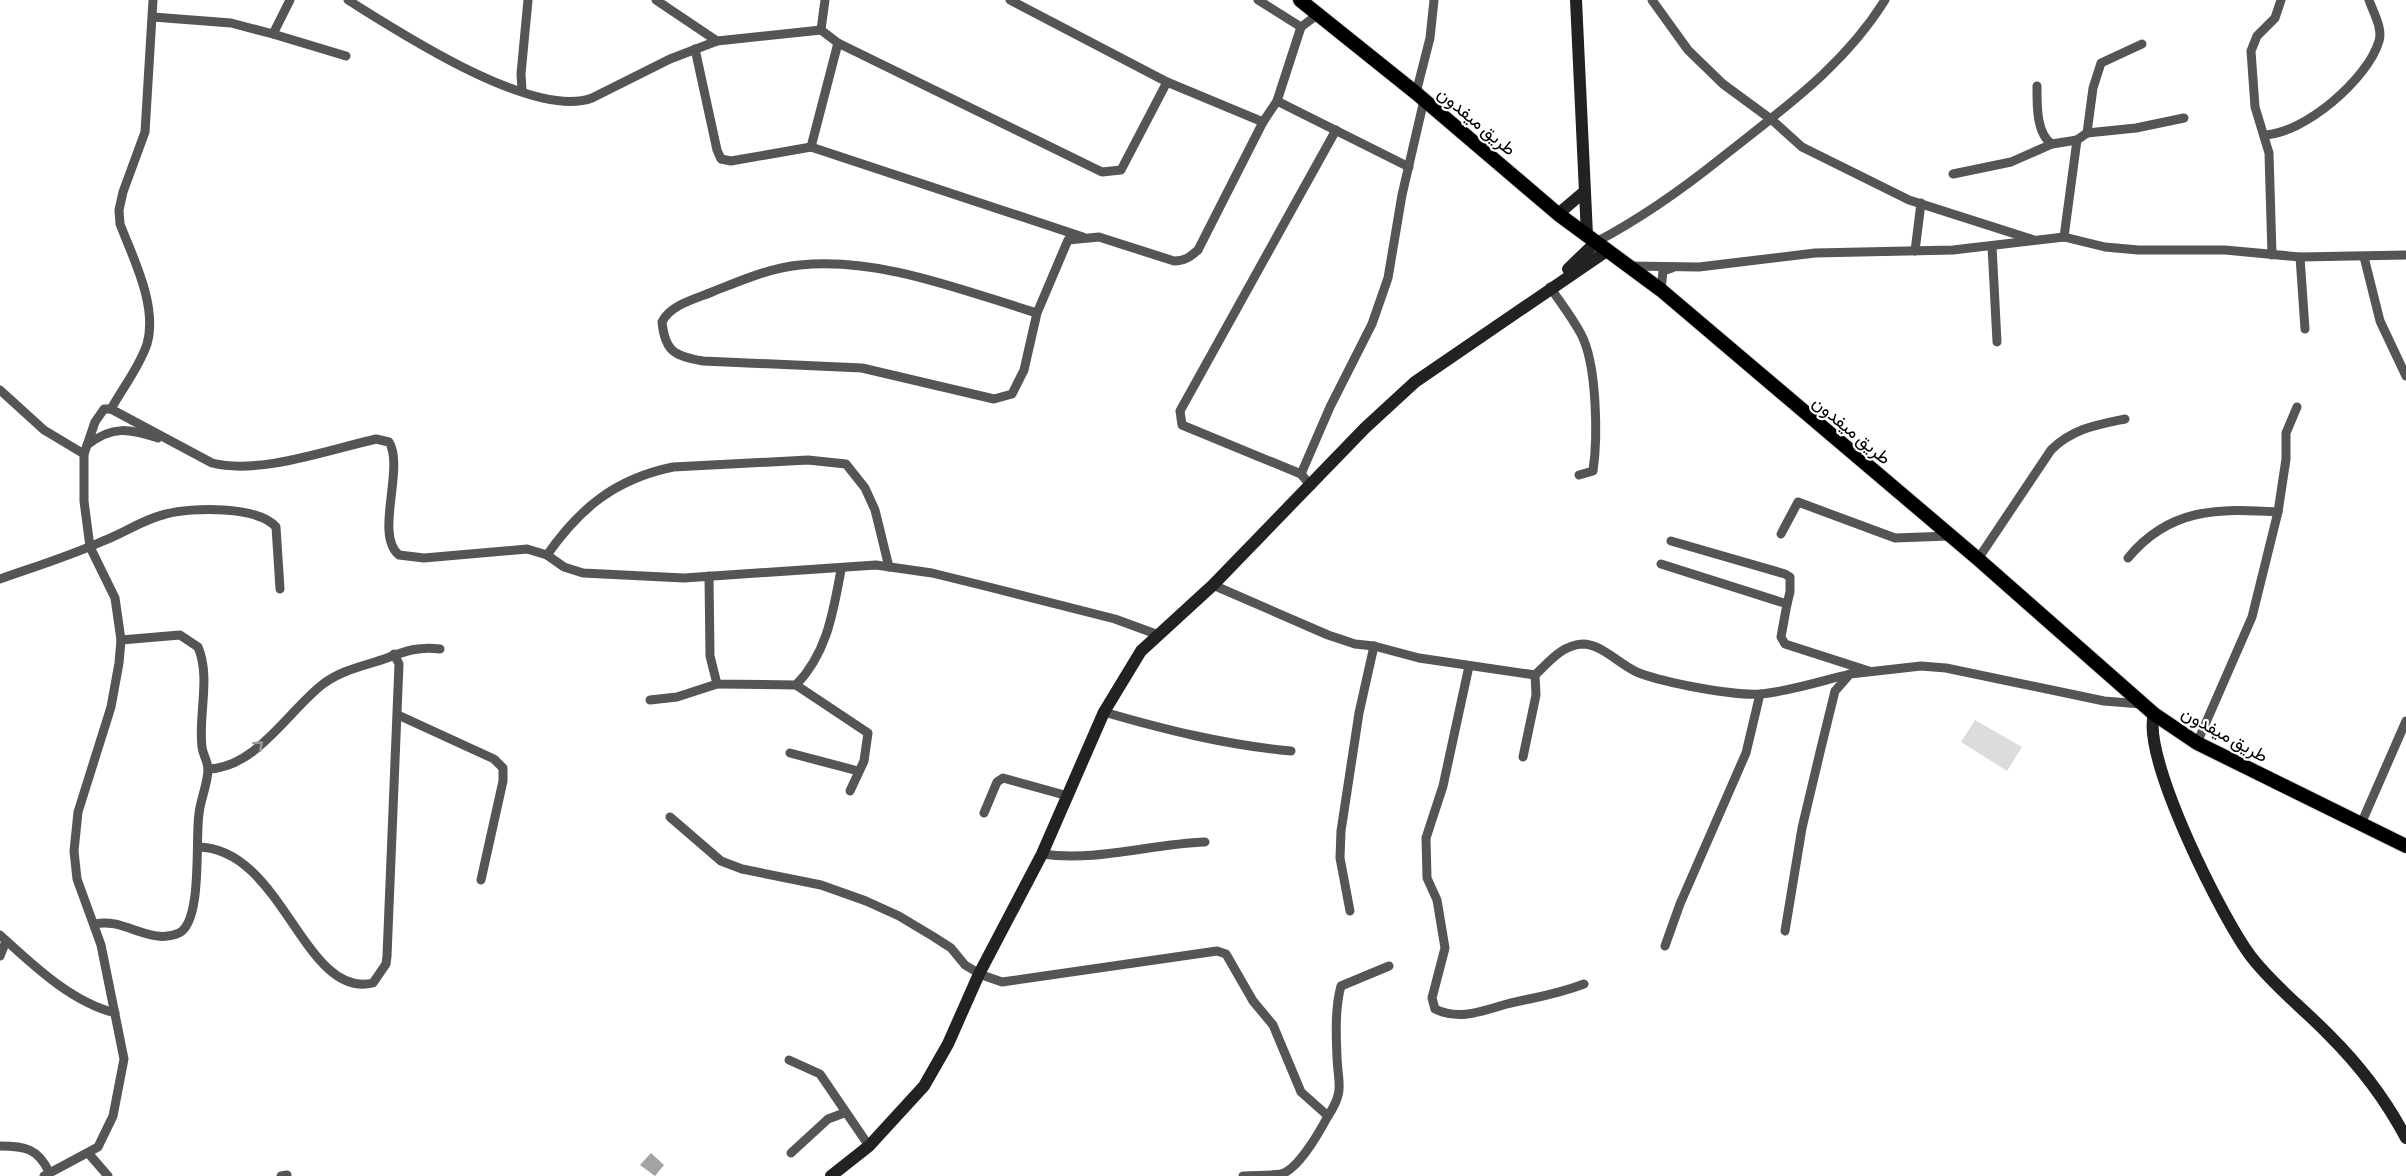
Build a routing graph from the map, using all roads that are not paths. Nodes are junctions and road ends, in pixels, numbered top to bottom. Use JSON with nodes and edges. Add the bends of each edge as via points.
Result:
{"nodes":[{"id":1,"x":153,"y":0,"type":"edge"},
{"id":2,"x":290,"y":0,"type":"edge"},
{"id":3,"x":348,"y":0,"type":"edge"},
{"id":4,"x":528,"y":0,"type":"edge"},
{"id":5,"x":656,"y":0,"type":"edge"},
{"id":6,"x":825,"y":0,"type":"edge"},
{"id":7,"x":1010,"y":0,"type":"edge"},
{"id":8,"x":1258,"y":0,"type":"edge"},
{"id":9,"x":1300,"y":0,"type":"edge"},
{"id":10,"x":1434,"y":0,"type":"edge"},
{"id":11,"x":1576,"y":0,"type":"edge"},
{"id":12,"x":1652,"y":0,"type":"edge"},
{"id":13,"x":1885,"y":0,"type":"edge"},
{"id":14,"x":2281,"y":0,"type":"edge"},
{"id":15,"x":2369,"y":0,"type":"edge"},
{"id":16,"x":1317,"y":15,"type":"junction"},
{"id":17,"x":153,"y":17,"type":"junction"},
{"id":18,"x":1300,"y":27,"type":"junction"},
{"id":19,"x":821,"y":30,"type":"junction"},
{"id":20,"x":273,"y":34,"type":"junction"},
{"id":21,"x":717,"y":41,"type":"junction"},
{"id":22,"x":838,"y":43,"type":"junction"},
{"id":23,"x":2142,"y":44,"type":"dead end"},
{"id":24,"x":695,"y":49,"type":"junction"},
{"id":25,"x":346,"y":56,"type":"dead end"},
{"id":26,"x":1167,"y":82,"type":"junction"},
{"id":27,"x":2037,"y":86,"type":"dead end"},
{"id":28,"x":522,"y":90,"type":"junction"},
{"id":29,"x":1420,"y":96,"type":"junction"},
{"id":30,"x":1277,"y":101,"type":"junction"},
{"id":31,"x":2184,"y":118,"type":"dead end"},
{"id":32,"x":1772,"y":120,"type":"junction"},
{"id":33,"x":1263,"y":122,"type":"junction"},
{"id":34,"x":1336,"y":130,"type":"junction"},
{"id":35,"x":2086,"y":133,"type":"junction"},
{"id":36,"x":2264,"y":135,"type":"junction"},
{"id":37,"x":2077,"y":140,"type":"junction"},
{"id":38,"x":2052,"y":144,"type":"junction"},
{"id":39,"x":812,"y":147,"type":"junction"},
{"id":40,"x":1409,"y":167,"type":"junction"},
{"id":41,"x":1953,"y":174,"type":"dead end"},
{"id":42,"x":1584,"y":192,"type":"junction"},
{"id":43,"x":1921,"y":203,"type":"junction"},
{"id":44,"x":1558,"y":214,"type":"junction"},
{"id":45,"x":1622,"y":229,"type":"junction"},
{"id":46,"x":2064,"y":237,"type":"junction"},
{"id":47,"x":1086,"y":238,"type":"junction"},
{"id":48,"x":2037,"y":241,"type":"junction"},
{"id":49,"x":1597,"y":242,"type":"junction"},
{"id":50,"x":1992,"y":246,"type":"junction"},
{"id":51,"x":1915,"y":251,"type":"junction"},
{"id":52,"x":2272,"y":255,"type":"junction"},
{"id":53,"x":2406,"y":255,"type":"edge"},
{"id":54,"x":2300,"y":257,"type":"junction"},
{"id":55,"x":2364,"y":257,"type":"junction"},
{"id":56,"x":1629,"y":266,"type":"junction"},
{"id":57,"x":1677,"y":267,"type":"junction"},
{"id":58,"x":1550,"y":287,"type":"junction"},
{"id":59,"x":1661,"y":290,"type":"junction"},
{"id":60,"x":1037,"y":313,"type":"junction"},
{"id":61,"x":2305,"y":329,"type":"dead end"},
{"id":62,"x":1997,"y":342,"type":"dead end"},
{"id":63,"x":2406,"y":376,"type":"edge"},
{"id":64,"x":0,"y":390,"type":"edge"},
{"id":65,"x":2297,"y":407,"type":"dead end"},
{"id":66,"x":111,"y":408,"type":"junction"},
{"id":67,"x":2125,"y":419,"type":"dead end"},
{"id":68,"x":181,"y":444,"type":"junction"},
{"id":69,"x":86,"y":449,"type":"junction"},
{"id":70,"x":1301,"y":474,"type":"junction"},
{"id":71,"x":1579,"y":475,"type":"dead end"},
{"id":72,"x":1311,"y":486,"type":"junction"},
{"id":73,"x":2278,"y":512,"type":"junction"},
{"id":74,"x":1781,"y":534,"type":"dead end"},
{"id":75,"x":1949,"y":536,"type":"junction"},
{"id":76,"x":1671,"y":541,"type":"dead end"},
{"id":77,"x":90,"y":547,"type":"junction"},
{"id":78,"x":547,"y":555,"type":"junction"},
{"id":79,"x":2128,"y":558,"type":"dead end"},
{"id":80,"x":1978,"y":559,"type":"junction"},
{"id":81,"x":1660,"y":564,"type":"dead end"},
{"id":82,"x":889,"y":567,"type":"junction"},
{"id":83,"x":841,"y":570,"type":"junction"},
{"id":84,"x":709,"y":576,"type":"junction"},
{"id":85,"x":0,"y":579,"type":"edge"},
{"id":86,"x":1213,"y":585,"type":"junction"},
{"id":87,"x":280,"y":589,"type":"dead end"},
{"id":88,"x":1786,"y":604,"type":"junction"},
{"id":89,"x":1156,"y":634,"type":"junction"},
{"id":90,"x":121,"y":640,"type":"junction"},
{"id":91,"x":1374,"y":646,"type":"junction"},
{"id":92,"x":440,"y":649,"type":"dead end"},
{"id":93,"x":394,"y":654,"type":"junction"},
{"id":94,"x":1469,"y":666,"type":"junction"},
{"id":95,"x":1872,"y":672,"type":"junction"},
{"id":96,"x":1851,"y":674,"type":"junction"},
{"id":97,"x":1535,"y":675,"type":"junction"},
{"id":98,"x":717,"y":684,"type":"junction"},
{"id":99,"x":796,"y":685,"type":"junction"},
{"id":100,"x":1760,"y":694,"type":"junction"},
{"id":101,"x":650,"y":699,"type":"dead end"},
{"id":102,"x":2141,"y":704,"type":"junction"},
{"id":103,"x":1104,"y":712,"type":"junction"},
{"id":104,"x":2154,"y":714,"type":"junction"},
{"id":105,"x":398,"y":716,"type":"junction"},
{"id":106,"x":2406,"y":721,"type":"edge"},
{"id":107,"x":2197,"y":743,"type":"junction"},
{"id":108,"x":1291,"y":750,"type":"dead end"},
{"id":109,"x":790,"y":753,"type":"dead end"},
{"id":110,"x":1523,"y":757,"type":"dead end"},
{"id":111,"x":208,"y":769,"type":"junction"},
{"id":112,"x":858,"y":771,"type":"junction"},
{"id":113,"x":850,"y":791,"type":"dead end"},
{"id":114,"x":1068,"y":796,"type":"junction"},
{"id":115,"x":984,"y":813,"type":"dead end"},
{"id":116,"x":670,"y":817,"type":"dead end"},
{"id":117,"x":2361,"y":824,"type":"junction"},
{"id":118,"x":1205,"y":842,"type":"dead end"},
{"id":119,"x":2406,"y":846,"type":"edge"},
{"id":120,"x":198,"y":847,"type":"junction"},
{"id":121,"x":1042,"y":855,"type":"junction"},
{"id":122,"x":481,"y":880,"type":"dead end"},
{"id":123,"x":1350,"y":911,"type":"dead end"},
{"id":124,"x":95,"y":924,"type":"junction"},
{"id":125,"x":1785,"y":931,"type":"dead end"},
{"id":126,"x":3,"y":938,"type":"edge"},
{"id":127,"x":1665,"y":946,"type":"dead end"},
{"id":128,"x":0,"y":957,"type":"edge"},
{"id":129,"x":1389,"y":966,"type":"dead end"},
{"id":130,"x":979,"y":974,"type":"junction"},
{"id":131,"x":1584,"y":984,"type":"dead end"},
{"id":132,"x":115,"y":1013,"type":"junction"},
{"id":133,"x":789,"y":1060,"type":"dead end"},
{"id":134,"x":844,"y":1113,"type":"junction"},
{"id":135,"x":1328,"y":1116,"type":"junction"},
{"id":136,"x":2406,"y":1138,"type":"edge"},
{"id":137,"x":0,"y":1146,"type":"edge"},
{"id":138,"x":869,"y":1146,"type":"junction"},
{"id":139,"x":791,"y":1153,"type":"dead end"},
{"id":140,"x":89,"y":1154,"type":"junction"},
{"id":141,"x":47,"y":1174,"type":"edge"},
{"id":142,"x":108,"y":1176,"type":"edge"},
{"id":143,"x":831,"y":1176,"type":"edge"},
{"id":144,"x":1243,"y":1176,"type":"edge"}],
"edges":[{"from":1,"to":17,"type":"street"},
{"from":2,"to":20,"type":"street"},
{"from":3,"to":28,"type":"street","via":[[422,47],[481,76]]},
{"from":4,"to":28,"type":"street"},
{"from":5,"to":21,"type":"street"},
{"from":6,"to":19,"type":"street"},
{"from":7,"to":26,"type":"street"},
{"from":8,"to":18,"type":"street"},
{"from":9,"to":16,"type":"main road","name":"طريق ميفدون"},
{"from":10,"to":29,"type":"street"},
{"from":11,"to":42,"type":"street"},
{"from":12,"to":32,"type":"street","via":[[1688,50],[1723,84]]},
{"from":13,"to":32,"type":"street","via":[[1847,52]]},
{"from":14,"to":36,"type":"street","via":[[2275,18],[2257,36],[2251,51],[2252,87]]},
{"from":15,"to":36,"type":"street","via":[[2379,41],[2354,82],[2294,127],[2276,135]]},
{"from":16,"to":18,"type":"street"},
{"from":16,"to":29,"type":"main road","name":"طريق ميفدون"},
{"from":17,"to":20,"type":"street","via":[[231,23]]},
{"from":17,"to":66,"type":"street","via":[[145,132],[119,210],[120,224],[143,288],[149,330],[147,345]]},
{"from":18,"to":30,"type":"street"},
{"from":19,"to":21,"type":"street"},
{"from":19,"to":22,"type":"street"},
{"from":20,"to":25,"type":"street"},
{"from":21,"to":24,"type":"street"},
{"from":22,"to":26,"type":"street","via":[[1102,172],[1121,170]]},
{"from":22,"to":39,"type":"street"},
{"from":23,"to":35,"type":"street","via":[[2101,63]]},
{"from":24,"to":28,"type":"street","via":[[578,103],[549,100]]},
{"from":24,"to":39,"type":"street","via":[[721,159],[731,161]]},
{"from":26,"to":33,"type":"street"},
{"from":27,"to":38,"type":"street","via":[[2038,115]]},
{"from":29,"to":40,"type":"street"},
{"from":29,"to":44,"type":"main road","name":"طريق ميفدون"},
{"from":30,"to":33,"type":"street"},
{"from":30,"to":34,"type":"street"},
{"from":31,"to":35,"type":"street"},
{"from":32,"to":43,"type":"street","via":[[1802,147]]},
{"from":32,"to":45,"type":"street","via":[[1693,182]]},
{"from":33,"to":47,"type":"street","via":[[1198,250],[1190,256],[1174,261],[1110,240]]},
{"from":34,"to":40,"type":"street"},
{"from":34,"to":70,"type":"street","via":[[1180,411],[1182,425]]},
{"from":35,"to":37,"type":"street"},
{"from":36,"to":52,"type":"street","via":[[2269,153]]},
{"from":37,"to":38,"type":"street"},
{"from":37,"to":46,"type":"street"},
{"from":38,"to":41,"type":"street","via":[[2011,162]]},
{"from":39,"to":47,"type":"street"},
{"from":40,"to":70,"type":"street","via":[[1388,278],[1372,324]]},
{"from":42,"to":44,"type":"street"},
{"from":42,"to":49,"type":"street"},
{"from":43,"to":48,"type":"street"},
{"from":43,"to":51,"type":"street"},
{"from":44,"to":49,"type":"main road","name":"طريق ميفدون"},
{"from":45,"to":49,"type":"street"},
{"from":45,"to":49,"type":"street"},
{"from":46,"to":48,"type":"street"},
{"from":46,"to":52,"type":"street","via":[[2123,249]]},
{"from":47,"to":60,"type":"street","via":[[1068,240]]},
{"from":48,"to":50,"type":"street"},
{"from":49,"to":56,"type":"main road","name":"طريق ميفدون"},
{"from":49,"to":58,"type":"street"},
{"from":50,"to":51,"type":"street"},
{"from":50,"to":62,"type":"street"},
{"from":51,"to":57,"type":"street","via":[[1815,253]]},
{"from":52,"to":54,"type":"street"},
{"from":53,"to":55,"type":"street"},
{"from":54,"to":55,"type":"street"},
{"from":54,"to":61,"type":"street"},
{"from":55,"to":63,"type":"street","via":[[2380,321]]},
{"from":56,"to":57,"type":"street"},
{"from":56,"to":59,"type":"main road","name":"طريق ميفدون"},
{"from":57,"to":59,"type":"street","via":[[1663,271]]},
{"from":58,"to":71,"type":"street","via":[[1587,350],[1596,450],[1593,471]]},
{"from":58,"to":72,"type":"street","via":[[1415,382]]},
{"from":59,"to":75,"type":"main road","name":"طريق ميفدون"},
{"from":60,"to":60,"type":"street","via":[[1019,383],[1012,394],[994,399],[862,368],[682,357],[670,349],[662,322],[670,310],[736,282],[774,270],[820,264],[887,270]]},
{"from":64,"to":69,"type":"street","via":[[44,430]]},
{"from":65,"to":73,"type":"street","via":[[2286,433]]},
{"from":66,"to":68,"type":"street"},
{"from":66,"to":69,"type":"street","via":[[99,413]]},
{"from":67,"to":80,"type":"street","via":[[2082,428],[2063,438]]},
{"from":68,"to":69,"type":"street","via":[[124,430],[101,434]]},
{"from":68,"to":78,"type":"street","via":[[212,463],[231,468],[384,439],[393,447],[390,543],[399,555],[424,558],[527,549]]},
{"from":69,"to":77,"type":"street","via":[[84,501]]},
{"from":70,"to":72,"type":"street"},
{"from":72,"to":86,"type":"street"},
{"from":73,"to":79,"type":"street","via":[[2208,512],[2178,519],[2160,527]]},
{"from":73,"to":107,"type":"street","via":[[2246,637]]},
{"from":74,"to":75,"type":"street","via":[[1798,502],[1895,538]]},
{"from":75,"to":80,"type":"main road","name":"طريق ميفدون"},
{"from":76,"to":88,"type":"street","via":[[1785,574],[1790,577]]},
{"from":77,"to":85,"type":"street"},
{"from":77,"to":87,"type":"street","via":[[167,513],[236,511],[270,520],[276,527]]},
{"from":77,"to":90,"type":"street","via":[[115,598]]},
{"from":78,"to":82,"type":"street","via":[[569,524],[602,497],[654,471],[808,460],[846,465],[865,488],[875,510]]},
{"from":78,"to":84,"type":"street","via":[[564,567],[583,573]]},
{"from":80,"to":102,"type":"main road","name":"طريق ميفدون"},
{"from":81,"to":88,"type":"street"},
{"from":82,"to":83,"type":"street"},
{"from":82,"to":89,"type":"street","via":[[986,586],[1115,619]]},
{"from":83,"to":84,"type":"street"},
{"from":83,"to":99,"type":"street","via":[[826,638],[809,671]]},
{"from":84,"to":98,"type":"street","via":[[710,656]]},
{"from":86,"to":89,"type":"street"},
{"from":86,"to":91,"type":"street","via":[[1328,635]]},
{"from":88,"to":95,"type":"street","via":[[1781,637],[1785,644]]},
{"from":89,"to":103,"type":"street","via":[[1128,668]]},
{"from":90,"to":111,"type":"street","via":[[180,635],[198,647],[202,666],[202,747]]},
{"from":90,"to":124,"type":"street","via":[[111,707],[78,812],[75,835],[77,879]]},
{"from":91,"to":94,"type":"street"},
{"from":91,"to":123,"type":"street","via":[[1359,713],[1341,831],[1340,858]]},
{"from":92,"to":93,"type":"street","via":[[418,647]]},
{"from":93,"to":105,"type":"street","via":[[399,664]]},
{"from":111,"to":93,"type":"street","one_way":true,"via":[[224,768],[243,759],[334,676]]},
{"from":94,"to":97,"type":"street"},
{"from":94,"to":131,"type":"street","via":[[1443,786],[1426,838],[1427,878],[1437,900],[1445,948],[1432,999],[1435,1009],[1456,1015],[1479,1013],[1556,995]]},
{"from":95,"to":96,"type":"street"},
{"from":95,"to":102,"type":"street","via":[[1922,666],[1946,668],[2104,701]]},
{"from":96,"to":100,"type":"street"},
{"from":96,"to":125,"type":"street","via":[[1836,691],[1824,737],[1802,828]]},
{"from":97,"to":100,"type":"street","via":[[1568,645],[1588,644],[1639,673]]},
{"from":97,"to":110,"type":"street","via":[[1536,695]]},
{"from":98,"to":99,"type":"street"},
{"from":98,"to":101,"type":"street","via":[[677,697]]},
{"from":99,"to":112,"type":"street","via":[[868,733],[864,761]]},
{"from":100,"to":127,"type":"street","via":[[1746,753]]},
{"from":102,"to":104,"type":"main road","name":"طريق ميفدون"},
{"from":103,"to":108,"type":"street","via":[[1178,734]]},
{"from":103,"to":114,"type":"street"},
{"from":104,"to":107,"type":"main road","name":"طريق ميفدون"},
{"from":104,"to":136,"type":"street","via":[[2152,729],[2168,791],[2192,848],[2235,930],[2266,974],[2348,1054],[2378,1091]]},
{"from":105,"to":120,"type":"street","via":[[387,956],[374,983],[355,985],[334,975],[306,943],[275,895],[256,876],[226,852]]},
{"from":105,"to":122,"type":"street","via":[[494,759],[503,768]]},
{"from":106,"to":117,"type":"street"},
{"from":107,"to":117,"type":"main road","name":"طريق ميفدون"},
{"from":109,"to":112,"type":"street"},
{"from":111,"to":120,"type":"street","via":[[198,818]]},
{"from":112,"to":113,"type":"street"},
{"from":114,"to":115,"type":"street","via":[[1003,778],[997,782]]},
{"from":114,"to":121,"type":"street"},
{"from":116,"to":130,"type":"street","via":[[722,861],[742,869],[821,885],[874,905],[951,948]]},
{"from":117,"to":119,"type":"main road","name":"طريق ميفدون"},
{"from":118,"to":121,"type":"street","via":[[1072,858]]},
{"from":120,"to":124,"type":"street","via":[[193,906],[180,933],[150,935],[111,922]]},
{"from":121,"to":130,"type":"street"},
{"from":124,"to":132,"type":"street"},
{"from":126,"to":128,"type":"street"},
{"from":126,"to":132,"type":"street","via":[[81,1000]]},
{"from":129,"to":135,"type":"street","via":[[1341,986],[1337,1060],[1341,1080]]},
{"from":130,"to":135,"type":"street","via":[[1002,982],[1222,951],[1273,1025],[1301,1092]]},
{"from":130,"to":138,"type":"street","via":[[948,1044],[924,1086]]},
{"from":132,"to":140,"type":"street","via":[[124,1059],[121,1086],[106,1134]]},
{"from":133,"to":134,"type":"street","via":[[820,1074]]},
{"from":134,"to":138,"type":"street"},
{"from":134,"to":139,"type":"street","via":[[828,1119]]},
{"from":135,"to":144,"type":"street","via":[[1291,1169],[1281,1174]]},
{"from":137,"to":141,"type":"street","via":[[25,1146],[37,1152]]},
{"from":138,"to":143,"type":"street"},
{"from":140,"to":141,"type":"street"},
{"from":140,"to":142,"type":"street"}]}
